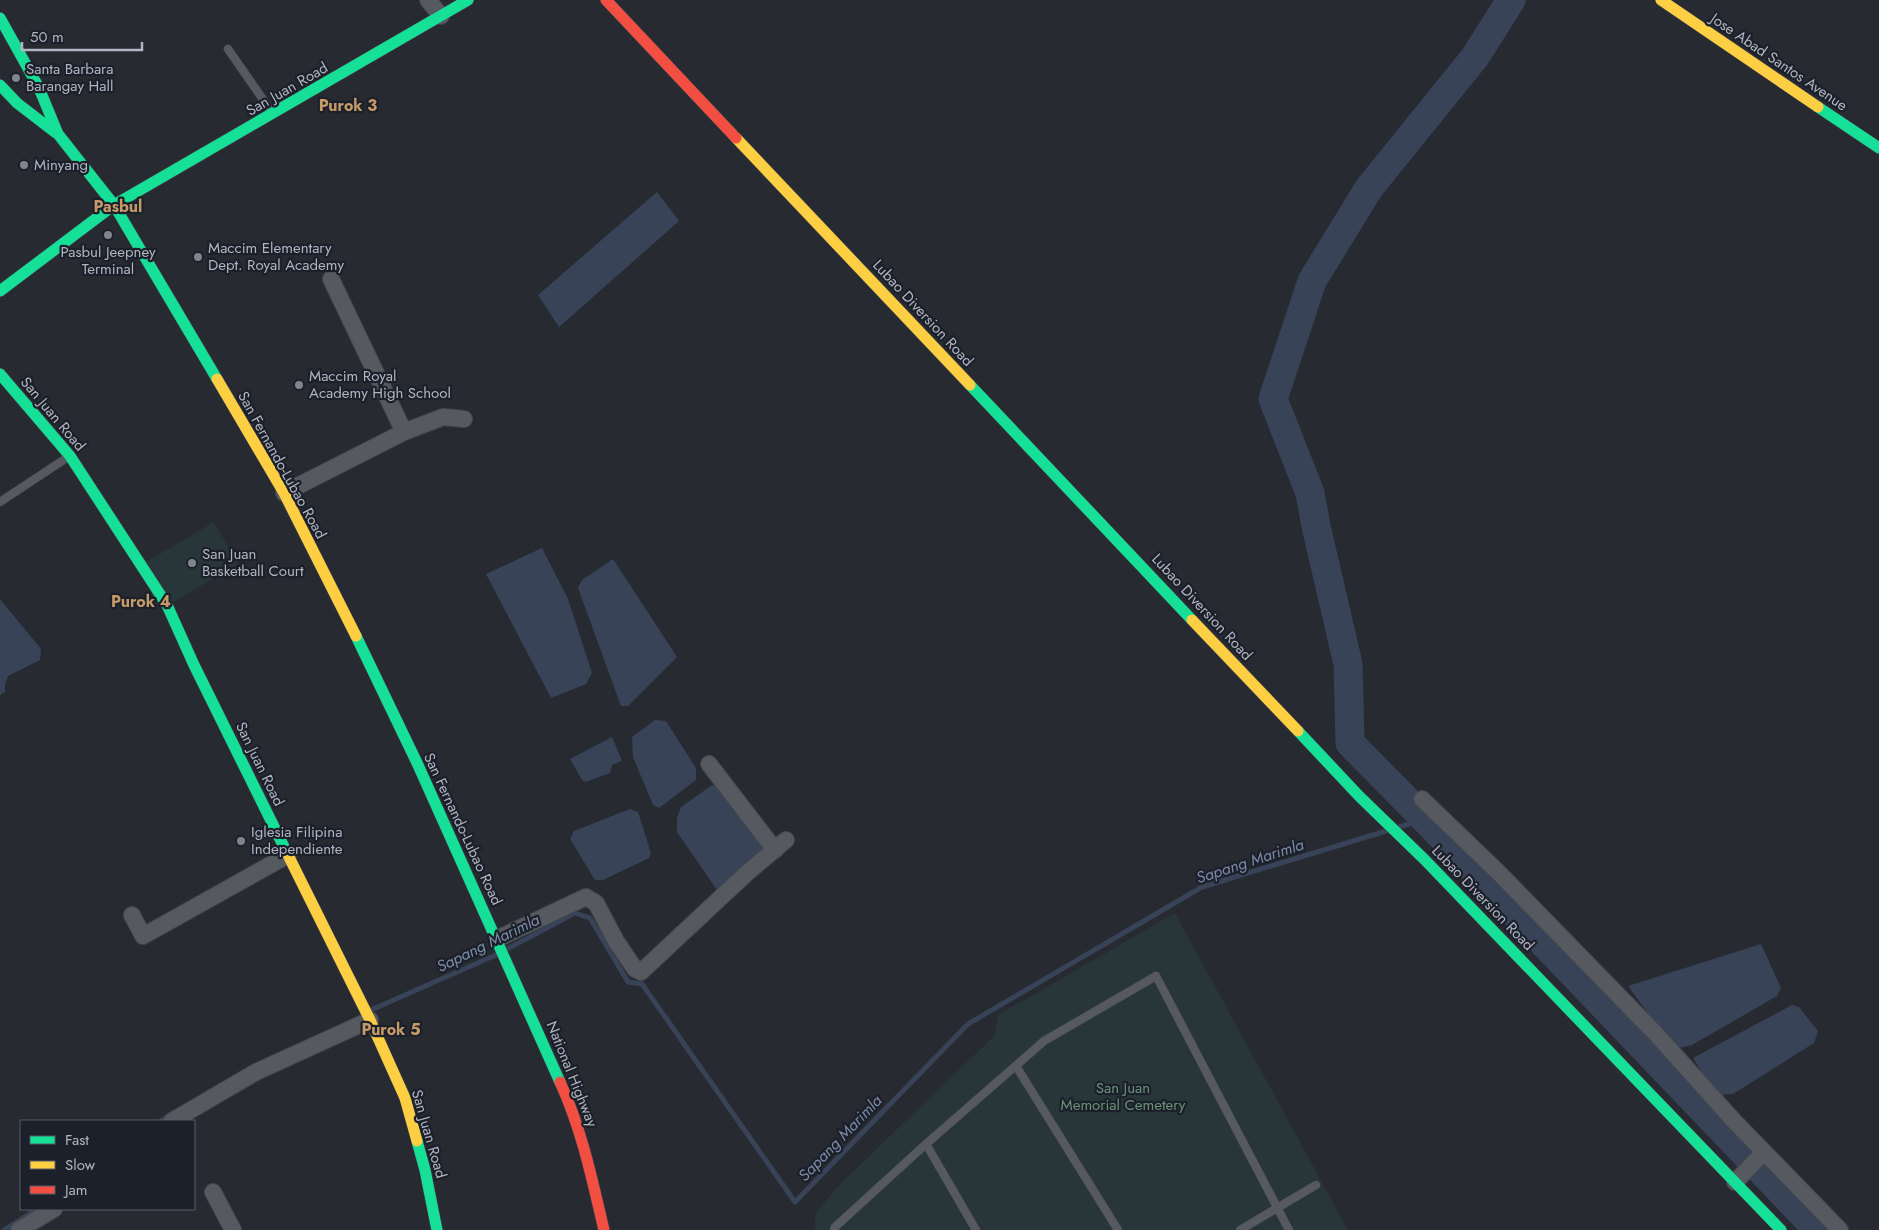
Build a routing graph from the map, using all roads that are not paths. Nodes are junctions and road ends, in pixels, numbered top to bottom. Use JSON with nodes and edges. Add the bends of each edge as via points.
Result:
{"nodes":[{"id":1,"x":428,"y":0,"type":"edge"},
{"id":2,"x":468,"y":0,"type":"edge"},
{"id":3,"x":606,"y":0,"type":"edge"},
{"id":4,"x":1662,"y":0,"type":"edge"},
{"id":5,"x":441,"y":16,"type":"junction"},
{"id":6,"x":0,"y":18,"type":"edge"},
{"id":7,"x":228,"y":49,"type":"dead end"},
{"id":8,"x":0,"y":85,"type":"edge"},
{"id":9,"x":274,"y":114,"type":"junction"},
{"id":10,"x":58,"y":134,"type":"junction"},
{"id":11,"x":1879,"y":148,"type":"edge"},
{"id":12,"x":114,"y":205,"type":"junction"},
{"id":13,"x":330,"y":279,"type":"dead end"},
{"id":14,"x":0,"y":291,"type":"edge"},
{"id":15,"x":0,"y":374,"type":"edge"},
{"id":16,"x":464,"y":419,"type":"dead end"},
{"id":17,"x":404,"y":432,"type":"junction"},
{"id":18,"x":70,"y":456,"type":"junction"},
{"id":19,"x":284,"y":493,"type":"junction"},
{"id":20,"x":0,"y":502,"type":"edge"},
{"id":21,"x":708,"y":764,"type":"dead end"},
{"id":22,"x":1422,"y":799,"type":"dead end"},
{"id":23,"x":288,"y":855,"type":"junction"},
{"id":24,"x":132,"y":915,"type":"dead end"},
{"id":25,"x":499,"y":944,"type":"junction"},
{"id":26,"x":508,"y":963,"type":"joint"},
{"id":27,"x":370,"y":1020,"type":"junction"},
{"id":28,"x":1016,"y":1066,"type":"junction"},
{"id":29,"x":174,"y":1120,"type":"edge"},
{"id":30,"x":926,"y":1144,"type":"junction"},
{"id":31,"x":1762,"y":1154,"type":"junction"},
{"id":32,"x":1738,"y":1179,"type":"junction"},
{"id":33,"x":1316,"y":1184,"type":"dead end"},
{"id":34,"x":212,"y":1192,"type":"dead end"},
{"id":35,"x":1277,"y":1208,"type":"junction"},
{"id":36,"x":52,"y":1210,"type":"edge"},
{"id":37,"x":19,"y":1230,"type":"edge"},
{"id":38,"x":233,"y":1230,"type":"edge"},
{"id":39,"x":437,"y":1230,"type":"edge"},
{"id":40,"x":604,"y":1230,"type":"edge"},
{"id":41,"x":834,"y":1230,"type":"edge"},
{"id":42,"x":976,"y":1230,"type":"edge"},
{"id":43,"x":1118,"y":1230,"type":"edge"},
{"id":44,"x":1240,"y":1230,"type":"edge"},
{"id":45,"x":1289,"y":1230,"type":"edge"},
{"id":46,"x":1781,"y":1230,"type":"edge"},
{"id":47,"x":1840,"y":1230,"type":"edge"}],
"edges":[{"from":1,"to":5,"type":"street"},
{"from":2,"to":5,"type":"main road","name":"San Juan Road"},
{"from":3,"to":32,"type":"main road","name":"Lubao Diversion Road","via":[[1359,796],[1426,860]]},
{"from":4,"to":11,"type":"main road","name":"Jose Abad Santos Avenue"},
{"from":5,"to":9,"type":"main road","name":"San Juan Road"},
{"from":6,"to":10,"type":"main road","name":"San Fernando-Lubao Road","via":[[39,88]]},
{"from":7,"to":9,"type":"lane"},
{"from":8,"to":10,"type":"main road","via":[[17,103]]},
{"from":9,"to":12,"type":"main road","name":"San Juan Road"},
{"from":10,"to":12,"type":"main road","name":"San Fernando-Lubao Road"},
{"from":12,"to":14,"type":"main road","name":"San Juan Road"},
{"from":12,"to":19,"type":"main road","name":"San Fernando-Lubao Road"},
{"from":13,"to":17,"type":"street"},
{"from":15,"to":18,"type":"main road","name":"San Juan Road"},
{"from":16,"to":17,"type":"street","via":[[443,417]]},
{"from":17,"to":19,"type":"street"},
{"from":18,"to":20,"type":"lane"},
{"from":18,"to":23,"type":"main road","name":"San Juan Road","via":[[167,605]]},
{"from":19,"to":25,"type":"main road","name":"San Fernando-Lubao Road","via":[[418,765]]},
{"from":21,"to":25,"type":"street","via":[[780,845],[641,972],[635,969],[596,903],[586,897]]},
{"from":22,"to":31,"type":"street","via":[[1656,1034]]},
{"from":23,"to":24,"type":"street","via":[[143,936]]},
{"from":23,"to":27,"type":"main road","name":"San Juan Road"},
{"from":25,"to":26,"type":"main road","name":"San Fernando-Lubao Road"},
{"from":26,"to":40,"type":"main road","name":"National Highway","via":[[572,1108],[585,1147]]},
{"from":27,"to":29,"type":"street","via":[[256,1072]]},
{"from":27,"to":39,"type":"main road","name":"San Juan Road","via":[[405,1098]]},
{"from":28,"to":30,"type":"lane"},
{"from":28,"to":35,"type":"lane","via":[[1044,1041],[1156,976]]},
{"from":28,"to":43,"type":"lane"},
{"from":30,"to":41,"type":"lane"},
{"from":30,"to":42,"type":"lane"},
{"from":31,"to":32,"type":"street"},
{"from":31,"to":47,"type":"street"},
{"from":32,"to":46,"type":"main road","name":"Lubao Diversion Road"},
{"from":33,"to":35,"type":"lane"},
{"from":34,"to":38,"type":"street"},
{"from":35,"to":44,"type":"lane"},
{"from":35,"to":45,"type":"lane"},
{"from":36,"to":37,"type":"street"}]}
